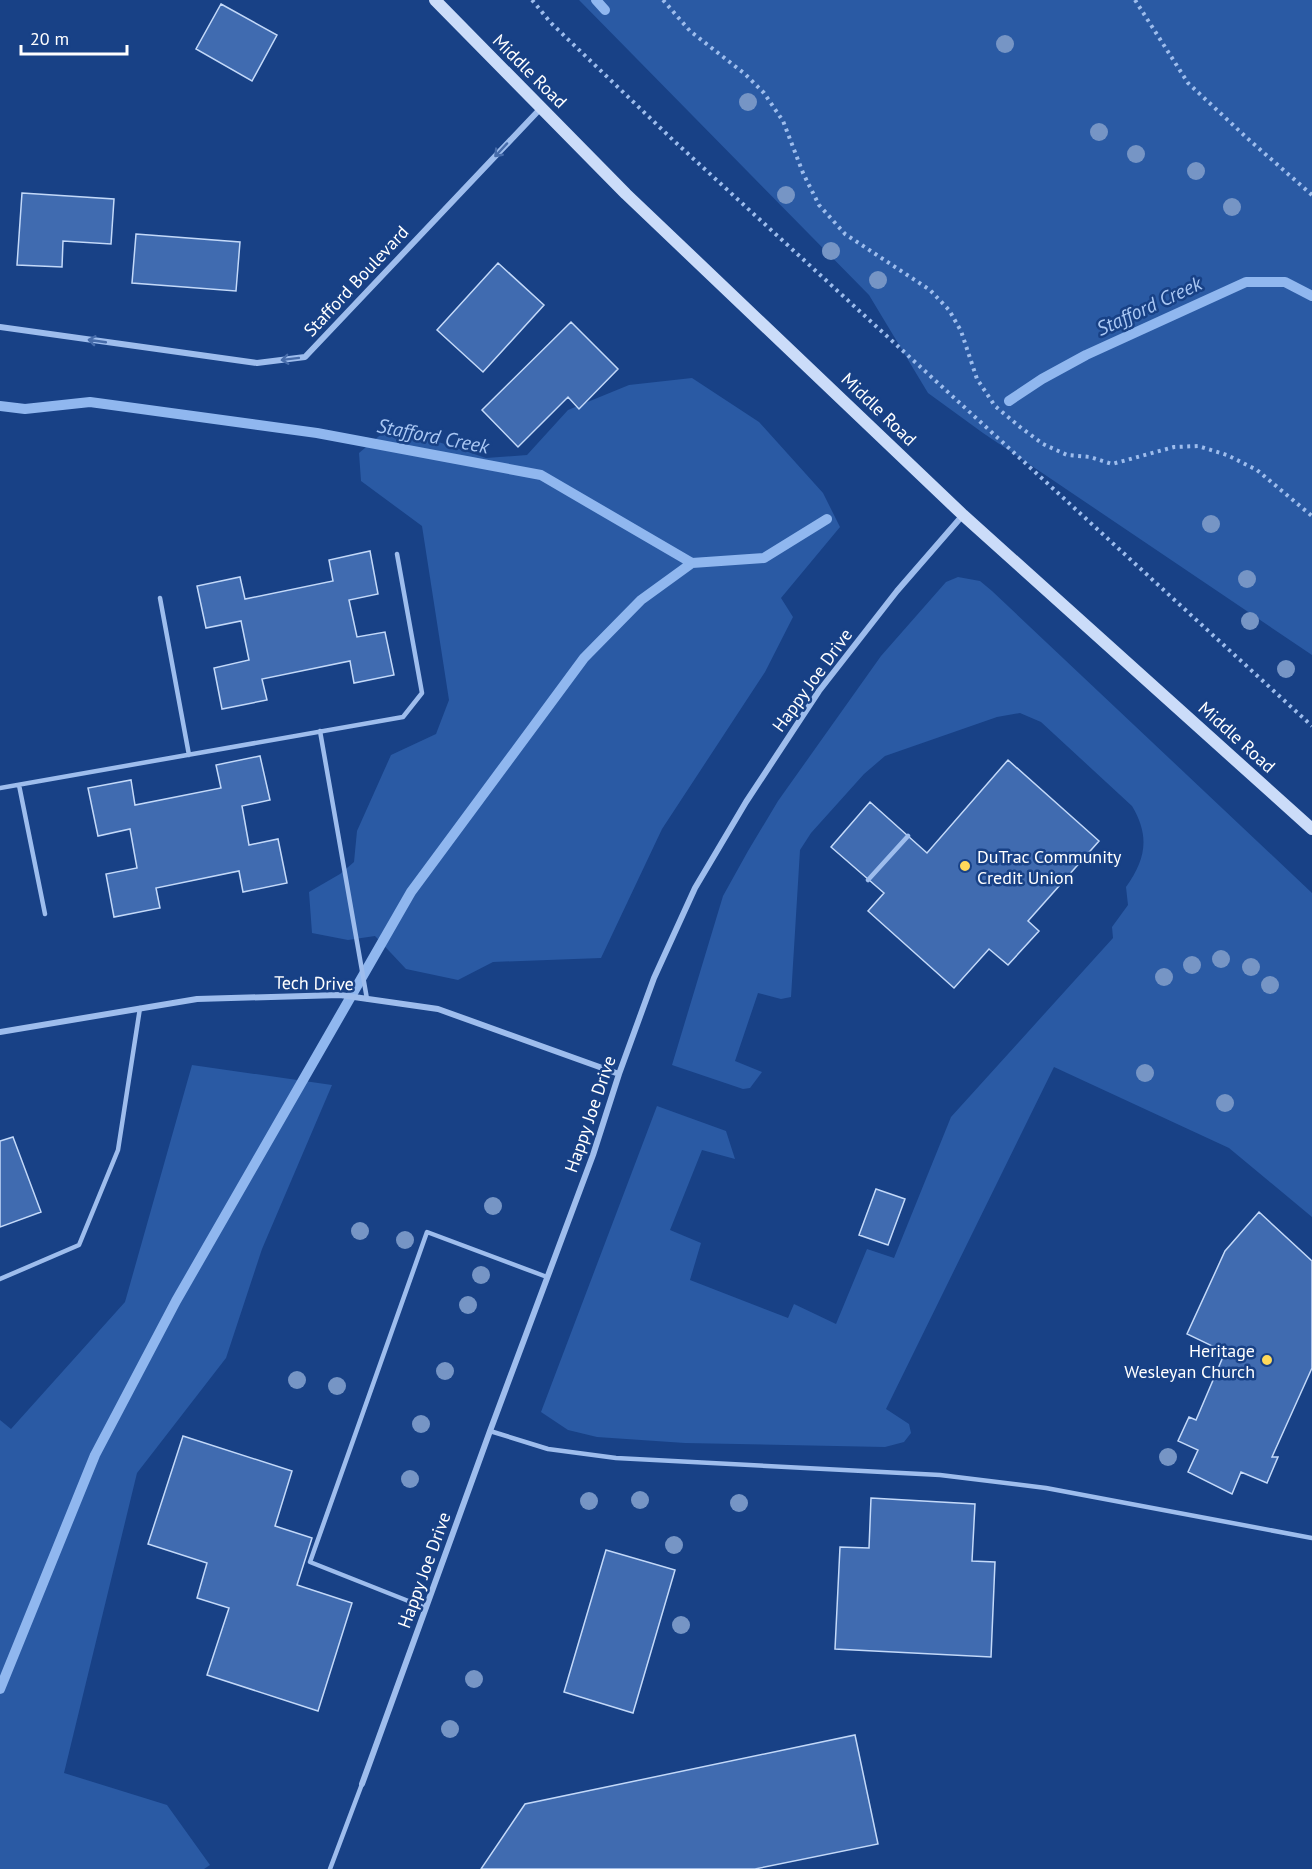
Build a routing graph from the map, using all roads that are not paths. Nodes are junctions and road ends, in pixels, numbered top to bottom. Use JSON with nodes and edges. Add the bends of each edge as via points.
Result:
{"nodes":[{"id":1,"x":435,"y":0,"type":"edge"},
{"id":2,"x":541,"y":108,"type":"junction"},
{"id":3,"x":0,"y":327,"type":"edge"},
{"id":4,"x":963,"y":515,"type":"junction"},
{"id":5,"x":397,"y":554,"type":"dead end"},
{"id":6,"x":160,"y":598,"type":"dead end"},
{"id":7,"x":320,"y":731,"type":"junction"},
{"id":8,"x":189,"y":755,"type":"junction"},
{"id":9,"x":19,"y":785,"type":"junction"},
{"id":10,"x":0,"y":788,"type":"edge"},
{"id":11,"x":1312,"y":830,"type":"edge"},
{"id":12,"x":908,"y":836,"type":"dead end"},
{"id":13,"x":868,"y":880,"type":"dead end"},
{"id":14,"x":45,"y":914,"type":"dead end"},
{"id":15,"x":368,"y":999,"type":"junction"},
{"id":16,"x":140,"y":1008,"type":"junction"},
{"id":17,"x":0,"y":1032,"type":"edge"},
{"id":18,"x":619,"y":1074,"type":"junction"},
{"id":19,"x":546,"y":1277,"type":"junction"},
{"id":20,"x":0,"y":1279,"type":"edge"},
{"id":21,"x":490,"y":1431,"type":"junction"},
{"id":22,"x":1312,"y":1538,"type":"edge"},
{"id":23,"x":426,"y":1608,"type":"junction"},
{"id":24,"x":362,"y":1784,"type":"joint"},
{"id":25,"x":330,"y":1869,"type":"edge"}],
"edges":[{"from":1,"to":2,"type":"main road","name":"Middle Road"},
{"from":2,"to":3,"type":"street","name":"Stafford Boulevard","one_way":true,"via":[[305,357],[256,363]]},
{"from":2,"to":4,"type":"main road","name":"Middle Road"},
{"from":4,"to":11,"type":"main road","name":"Middle Road"},
{"from":4,"to":18,"type":"street","name":"Happy Joe Drive","via":[[819,691],[746,802],[695,888],[654,978]]},
{"from":5,"to":7,"type":"lane","via":[[422,693],[403,717]]},
{"from":6,"to":8,"type":"lane"},
{"from":7,"to":8,"type":"lane"},
{"from":7,"to":15,"type":"lane"},
{"from":8,"to":9,"type":"lane"},
{"from":9,"to":10,"type":"lane"},
{"from":9,"to":14,"type":"lane"},
{"from":12,"to":13,"type":"lane"},
{"from":15,"to":16,"type":"street","name":"Tech Drive","via":[[340,995],[197,999]]},
{"from":15,"to":18,"type":"street","name":"Tech Drive","via":[[438,1009]]},
{"from":16,"to":17,"type":"street","name":"Tech Drive"},
{"from":16,"to":20,"type":"lane","via":[[118,1150],[79,1245]]},
{"from":18,"to":19,"type":"street","name":"Happy Joe Drive"},
{"from":19,"to":21,"type":"street","name":"Happy Joe Drive"},
{"from":19,"to":23,"type":"lane","via":[[427,1232],[310,1562]]},
{"from":21,"to":22,"type":"lane","via":[[548,1449],[616,1458],[932,1475],[1046,1488]]},
{"from":21,"to":23,"type":"street","name":"Happy Joe Drive"},
{"from":23,"to":24,"type":"street","name":"Happy Joe Drive"},
{"from":24,"to":25,"type":"lane"}]}
